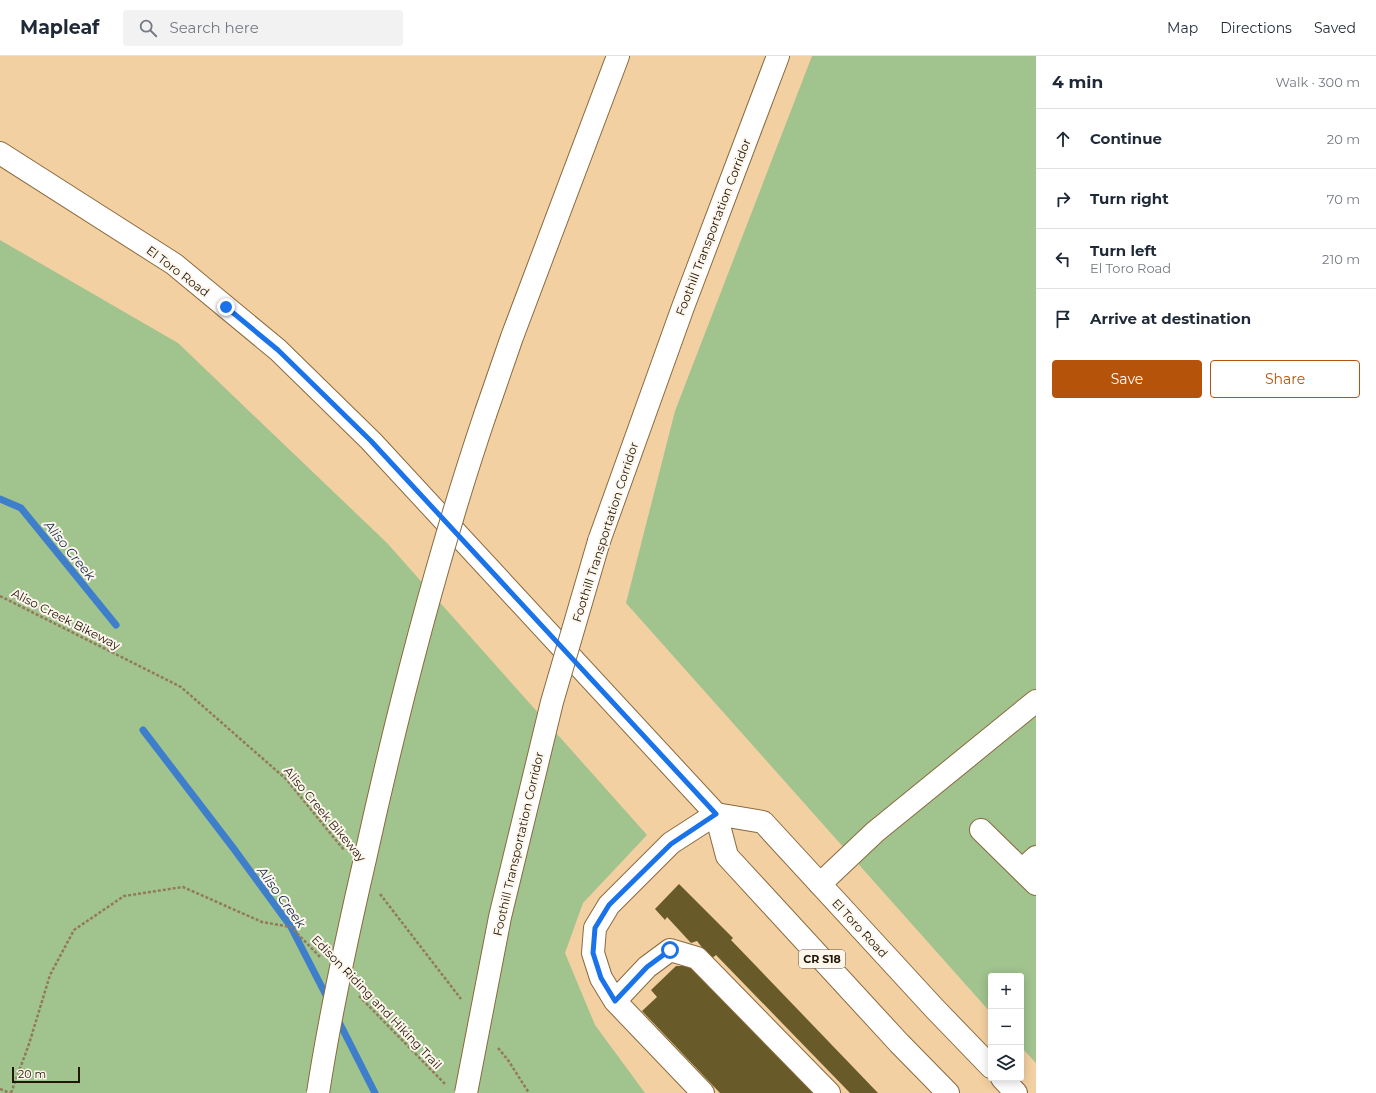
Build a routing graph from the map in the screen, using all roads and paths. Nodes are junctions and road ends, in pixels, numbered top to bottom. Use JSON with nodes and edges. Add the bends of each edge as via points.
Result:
{"nodes":[{"id":1,"x":618,"y":56,"type":"edge"},
{"id":2,"x":778,"y":56,"type":"edge"},
{"id":3,"x":0,"y":153,"type":"edge"},
{"id":4,"x":0,"y":596,"type":"edge"},
{"id":5,"x":1036,"y":701,"type":"edge"},
{"id":6,"x":716,"y":814,"type":"junction"},
{"id":7,"x":981,"y":830,"type":"dead end"},
{"id":8,"x":346,"y":852,"type":"dead end"},
{"id":9,"x":1031,"y":870,"type":"edge"},
{"id":10,"x":820,"y":884,"type":"junction"},
{"id":11,"x":376,"y":889,"type":"dead end"},
{"id":12,"x":325,"y":962,"type":"dead end"},
{"id":13,"x":358,"y":996,"type":"dead end"},
{"id":14,"x":462,"y":999,"type":"dead end"},
{"id":15,"x":615,"y":1001,"type":"junction"},
{"id":16,"x":494,"y":1042,"type":"dead end"},
{"id":17,"x":988,"y":1064,"type":"edge"},
{"id":18,"x":1005,"y":1081,"type":"edge"},
{"id":19,"x":0,"y":1089,"type":"edge"},
{"id":20,"x":457,"y":1090,"type":"edge"},
{"id":21,"x":10,"y":1093,"type":"edge"},
{"id":22,"x":318,"y":1093,"type":"edge"},
{"id":23,"x":528,"y":1093,"type":"edge"},
{"id":24,"x":703,"y":1093,"type":"edge"},
{"id":25,"x":829,"y":1093,"type":"edge"},
{"id":26,"x":948,"y":1093,"type":"edge"},
{"id":27,"x":1016,"y":1093,"type":"edge"}],
"edges":[{"from":1,"to":22,"type":"main road","bridge":true,"via":[[512,337],[464,479],[421,623],[385,765],[327,1032]]},
{"from":2,"to":20,"type":"main road","name":"Foothill Transportation Corridor","bridge":true,"via":[[683,307],[599,541],[548,717]]},
{"from":3,"to":6,"type":"main road","name":"El Toro Road","number":"CR S18","via":[[174,264],[278,350],[371,441]]},
{"from":4,"to":8,"type":"path","name":"Aliso Creek Bikeway","via":[[181,687],[286,779]]},
{"from":5,"to":10,"type":"main road","via":[[875,832]]},
{"from":6,"to":10,"type":"main road","name":"El Toro Road","via":[[763,822]]},
{"from":6,"to":15,"type":"main road","via":[[671,844],[609,905],[595,928],[593,953],[601,978]]},
{"from":6,"to":26,"type":"main road","name":"El Toro Road","number":"CR S18","via":[[727,856]]},
{"from":7,"to":9,"type":"main road"},
{"from":10,"to":17,"type":"main road","name":"El Toro Road"},
{"from":11,"to":14,"type":"path"},
{"from":12,"to":21,"type":"path","name":"Edison Riding and Hiking Trail","via":[[291,927],[262,922],[183,887],[124,896],[74,930],[50,975],[29,1044]]},
{"from":13,"to":20,"type":"path","name":"Edison Riding and Hiking Trail"},
{"from":15,"to":24,"type":"main road"},
{"from":15,"to":25,"type":"main road","via":[[647,967],[670,950],[697,958]]},
{"from":16,"to":23,"type":"path"},
{"from":18,"to":27,"type":"main road"},
{"from":19,"to":21,"type":"path"}]}
